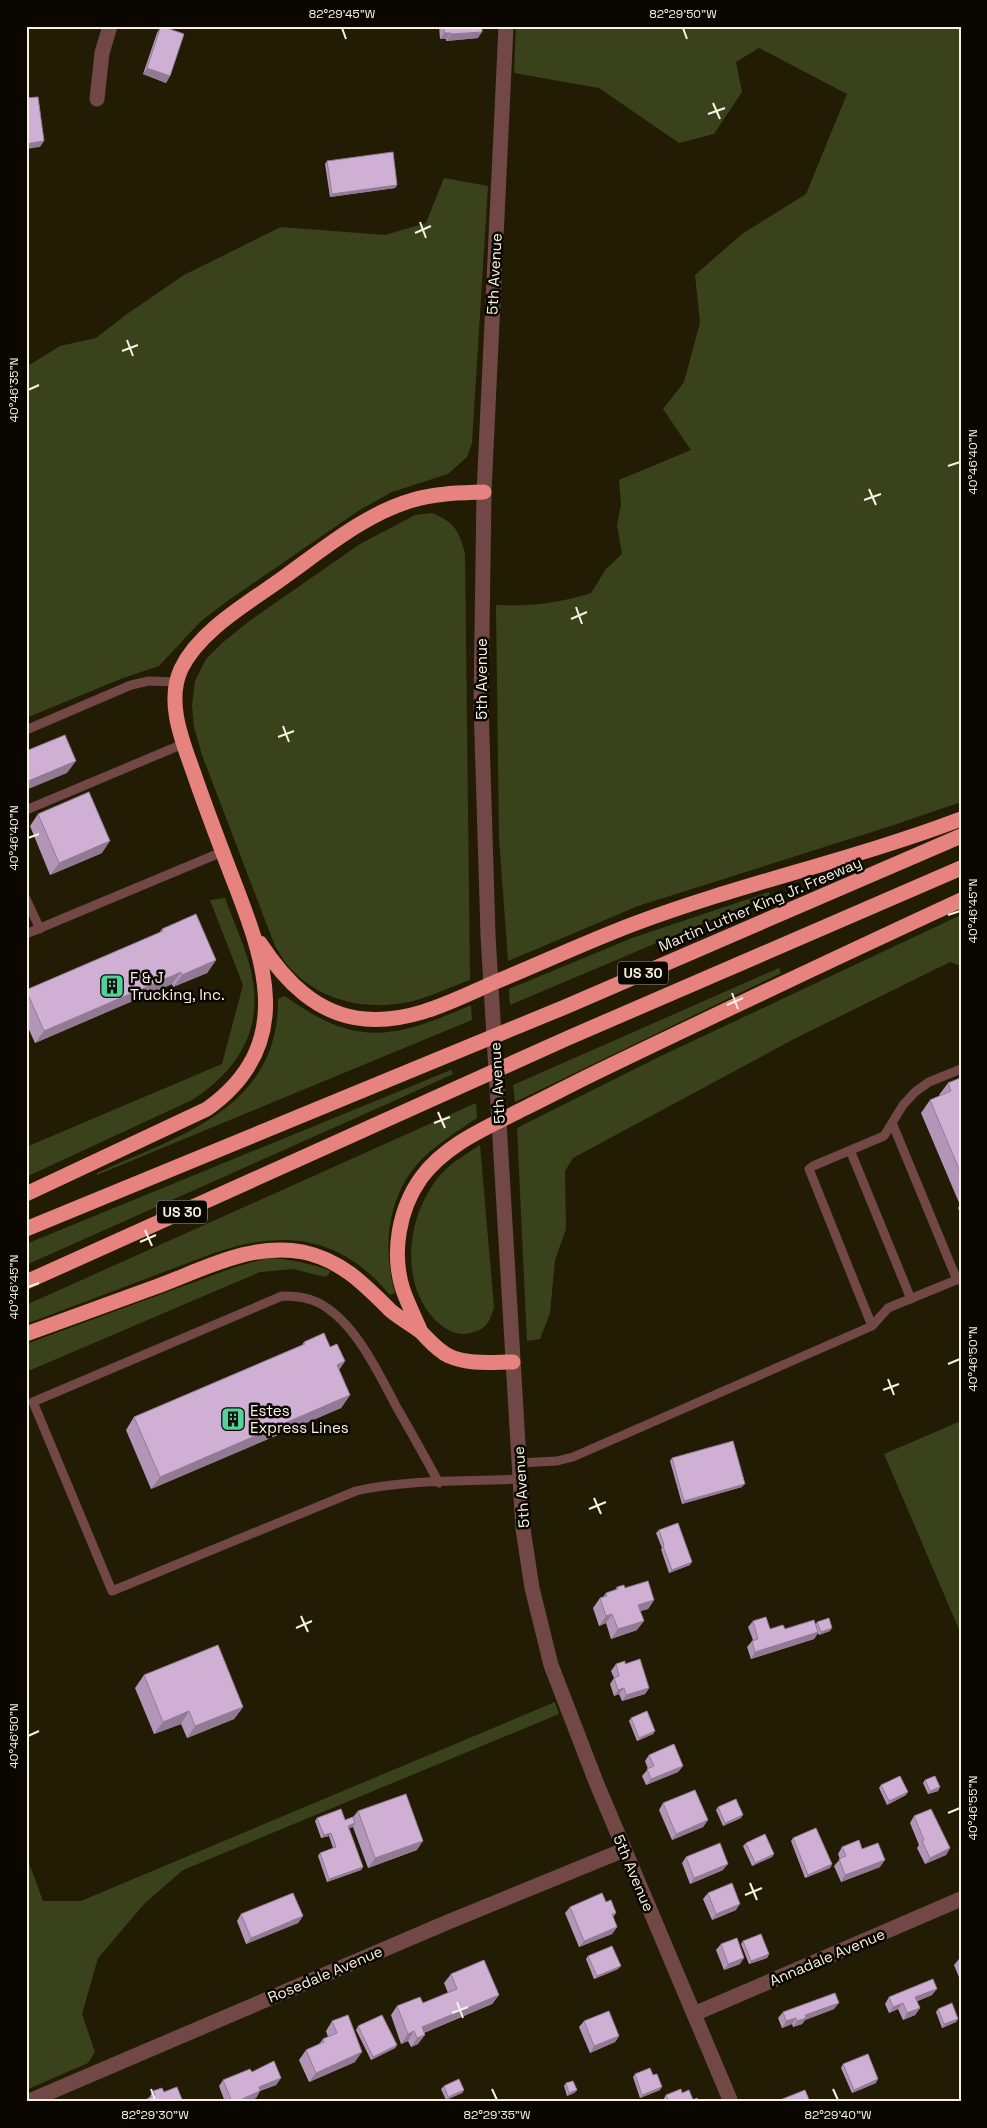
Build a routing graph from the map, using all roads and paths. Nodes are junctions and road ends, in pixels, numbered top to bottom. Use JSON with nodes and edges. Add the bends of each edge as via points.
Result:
{"nodes":[{"id":1,"x":110,"y":26,"type":"edge"},
{"id":2,"x":506,"y":26,"type":"edge"},
{"id":3,"x":97,"y":99,"type":"dead end"},
{"id":4,"x":484,"y":492,"type":"junction"},
{"id":5,"x":177,"y":682,"type":"junction"},
{"id":6,"x":26,"y":730,"type":"edge"},
{"id":7,"x":183,"y":744,"type":"junction"},
{"id":8,"x":26,"y":810,"type":"edge"},
{"id":9,"x":961,"y":819,"type":"edge"},
{"id":10,"x":961,"y":836,"type":"edge"},
{"id":11,"x":222,"y":852,"type":"junction"},
{"id":12,"x":961,"y":868,"type":"edge"},
{"id":13,"x":26,"y":898,"type":"edge"},
{"id":14,"x":961,"y":900,"type":"edge"},
{"id":15,"x":40,"y":929,"type":"junction"},
{"id":16,"x":26,"y":934,"type":"edge"},
{"id":17,"x":255,"y":936,"type":"junction"},
{"id":18,"x":961,"y":1069,"type":"edge"},
{"id":19,"x":893,"y":1125,"type":"junction"},
{"id":20,"x":850,"y":1150,"type":"junction"},
{"id":21,"x":26,"y":1194,"type":"edge"},
{"id":22,"x":26,"y":1229,"type":"edge"},
{"id":23,"x":959,"y":1279,"type":"edge"},
{"id":24,"x":26,"y":1282,"type":"edge"},
{"id":25,"x":911,"y":1299,"type":"junction"},
{"id":26,"x":872,"y":1326,"type":"junction"},
{"id":27,"x":421,"y":1332,"type":"junction"},
{"id":28,"x":26,"y":1334,"type":"edge"},
{"id":29,"x":513,"y":1362,"type":"junction"},
{"id":30,"x":519,"y":1463,"type":"junction"},
{"id":31,"x":520,"y":1479,"type":"junction"},
{"id":32,"x":439,"y":1483,"type":"junction"},
{"id":33,"x":624,"y":1850,"type":"junction"},
{"id":34,"x":961,"y":1899,"type":"edge"},
{"id":35,"x":694,"y":2014,"type":"junction"},
{"id":36,"x":26,"y":2102,"type":"edge"},
{"id":37,"x":731,"y":2102,"type":"edge"}],
"edges":[{"from":1,"to":3,"type":"street","via":[[102,53]]},
{"from":2,"to":4,"type":"street","name":"5th Avenue"},
{"from":4,"to":5,"type":"highway","via":[[413,500],[374,517],[320,552],[202,639],[190,654]]},
{"from":4,"to":29,"type":"street","name":"5th Avenue","via":[[480,702],[488,935]]},
{"from":5,"to":6,"type":"lane","via":[[150,681],[131,685]]},
{"from":5,"to":7,"type":"highway","via":[[176,715]]},
{"from":7,"to":8,"type":"lane"},
{"from":7,"to":11,"type":"highway"},
{"from":9,"to":17,"type":"highway","via":[[639,922],[437,1008],[397,1019],[349,1017],[319,1004],[290,983]]},
{"from":10,"to":22,"type":"highway","name":"Martin Luther King Jr. Freeway","number":"US 30","via":[[565,1007]]},
{"from":11,"to":15,"type":"lane"},
{"from":11,"to":17,"type":"highway"},
{"from":12,"to":24,"type":"highway","number":"US 30","via":[[577,1034]]},
{"from":13,"to":15,"type":"lane"},
{"from":14,"to":27,"type":"highway","via":[[597,1072],[478,1132],[446,1152],[411,1195],[398,1239],[403,1289]]},
{"from":15,"to":16,"type":"lane"},
{"from":17,"to":21,"type":"highway","via":[[267,1003],[256,1053],[240,1079],[220,1100],[196,1116]]},
{"from":18,"to":19,"type":"lane","via":[[929,1082],[915,1092]]},
{"from":19,"to":20,"type":"lane","via":[[884,1136]]},
{"from":19,"to":23,"type":"lane"},
{"from":20,"to":25,"type":"lane"},
{"from":20,"to":26,"type":"lane","via":[[813,1166],[810,1174]]},
{"from":23,"to":25,"type":"lane"},
{"from":25,"to":26,"type":"lane","via":[[888,1308]]},
{"from":26,"to":30,"type":"lane","via":[[573,1457]]},
{"from":27,"to":28,"type":"highway","via":[[391,1311],[346,1269],[317,1256],[279,1250],[247,1253],[225,1260]]},
{"from":27,"to":29,"type":"highway","via":[[441,1351],[459,1359]]},
{"from":29,"to":30,"type":"street","name":"5th Avenue"},
{"from":30,"to":31,"type":"street","name":"5th Avenue"},
{"from":31,"to":32,"type":"lane"},
{"from":31,"to":33,"type":"street","name":"5th Avenue","via":[[532,1588],[551,1665]]},
{"from":32,"to":32,"type":"lane","via":[[379,1486],[356,1491],[112,1591],[33,1402],[282,1296],[303,1296],[320,1303],[353,1333]]},
{"from":33,"to":35,"type":"street","name":"5th Avenue"},
{"from":33,"to":36,"type":"street","name":"Rosedale Avenue"},
{"from":34,"to":35,"type":"street","name":"Annadale Avenue"},
{"from":35,"to":37,"type":"street","name":"5th Avenue"}]}
